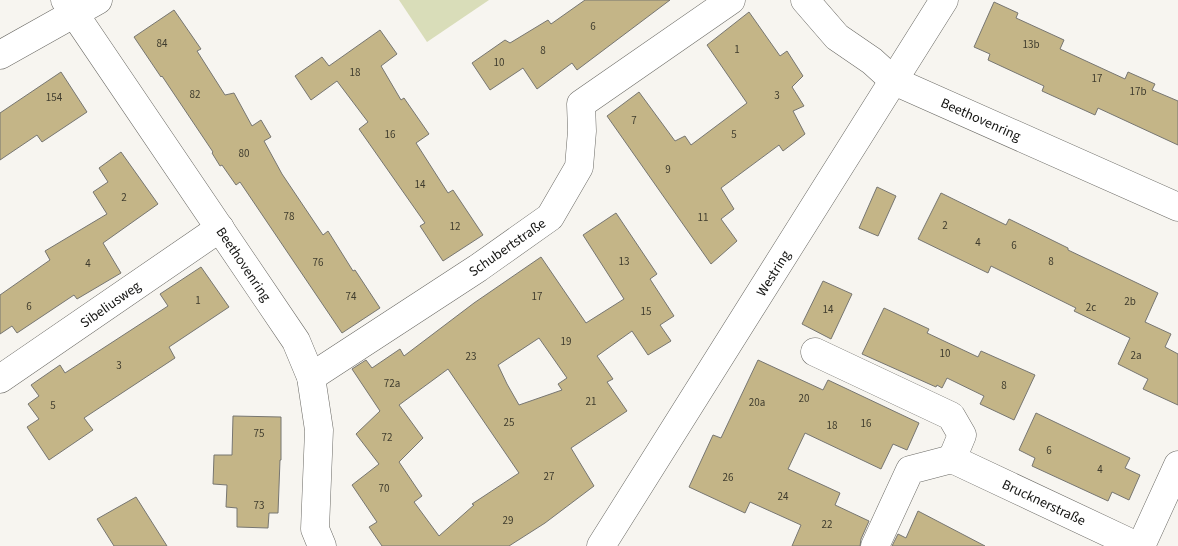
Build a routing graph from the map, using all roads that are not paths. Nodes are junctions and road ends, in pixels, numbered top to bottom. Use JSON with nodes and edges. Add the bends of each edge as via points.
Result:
{"nodes":[{"id":1,"x":98,"y":0,"type":"edge"},
{"id":2,"x":731,"y":0,"type":"edge"},
{"id":3,"x":805,"y":0,"type":"edge"},
{"id":4,"x":944,"y":0,"type":"edge"},
{"id":5,"x":69,"y":7,"type":"edge"},
{"id":6,"x":0,"y":56,"type":"edge"},
{"id":7,"x":894,"y":81,"type":"junction"},
{"id":8,"x":1178,"y":207,"type":"edge"},
{"id":9,"x":220,"y":228,"type":"junction"},
{"id":10,"x":815,"y":352,"type":"dead end"},
{"id":11,"x":311,"y":378,"type":"junction"},
{"id":12,"x":0,"y":379,"type":"edge"},
{"id":13,"x":952,"y":459,"type":"junction"},
{"id":14,"x":1178,"y":465,"type":"edge"},
{"id":15,"x":322,"y":546,"type":"edge"},
{"id":16,"x":601,"y":546,"type":"edge"},
{"id":17,"x":875,"y":546,"type":"edge"},
{"id":18,"x":1136,"y":546,"type":"edge"},
{"id":19,"x":1141,"y":546,"type":"edge"}],
"edges":[{"from":1,"to":5,"type":"street"},
{"from":2,"to":11,"type":"street","name":"Schubertstraße","via":[[581,104],[579,167],[550,217]]},
{"from":3,"to":7,"type":"street","name":"Beethovenring","via":[[837,37]]},
{"from":4,"to":7,"type":"street","name":"Westring"},
{"from":5,"to":6,"type":"street"},
{"from":5,"to":9,"type":"street","name":"Beethovenring"},
{"from":7,"to":8,"type":"street","name":"Beethovenring"},
{"from":7,"to":16,"type":"street","name":"Westring"},
{"from":9,"to":11,"type":"street","name":"Beethovenring","via":[[296,340]]},
{"from":9,"to":12,"type":"street","name":"Sibeliusweg"},
{"from":10,"to":13,"type":"street","via":[[950,416],[962,435]]},
{"from":11,"to":15,"type":"street","name":"Beethovenring","via":[[319,430],[315,529]]},
{"from":13,"to":17,"type":"street","via":[[910,470]]},
{"from":13,"to":18,"type":"street","name":"Brucknerstraße"},
{"from":14,"to":19,"type":"street"}]}
